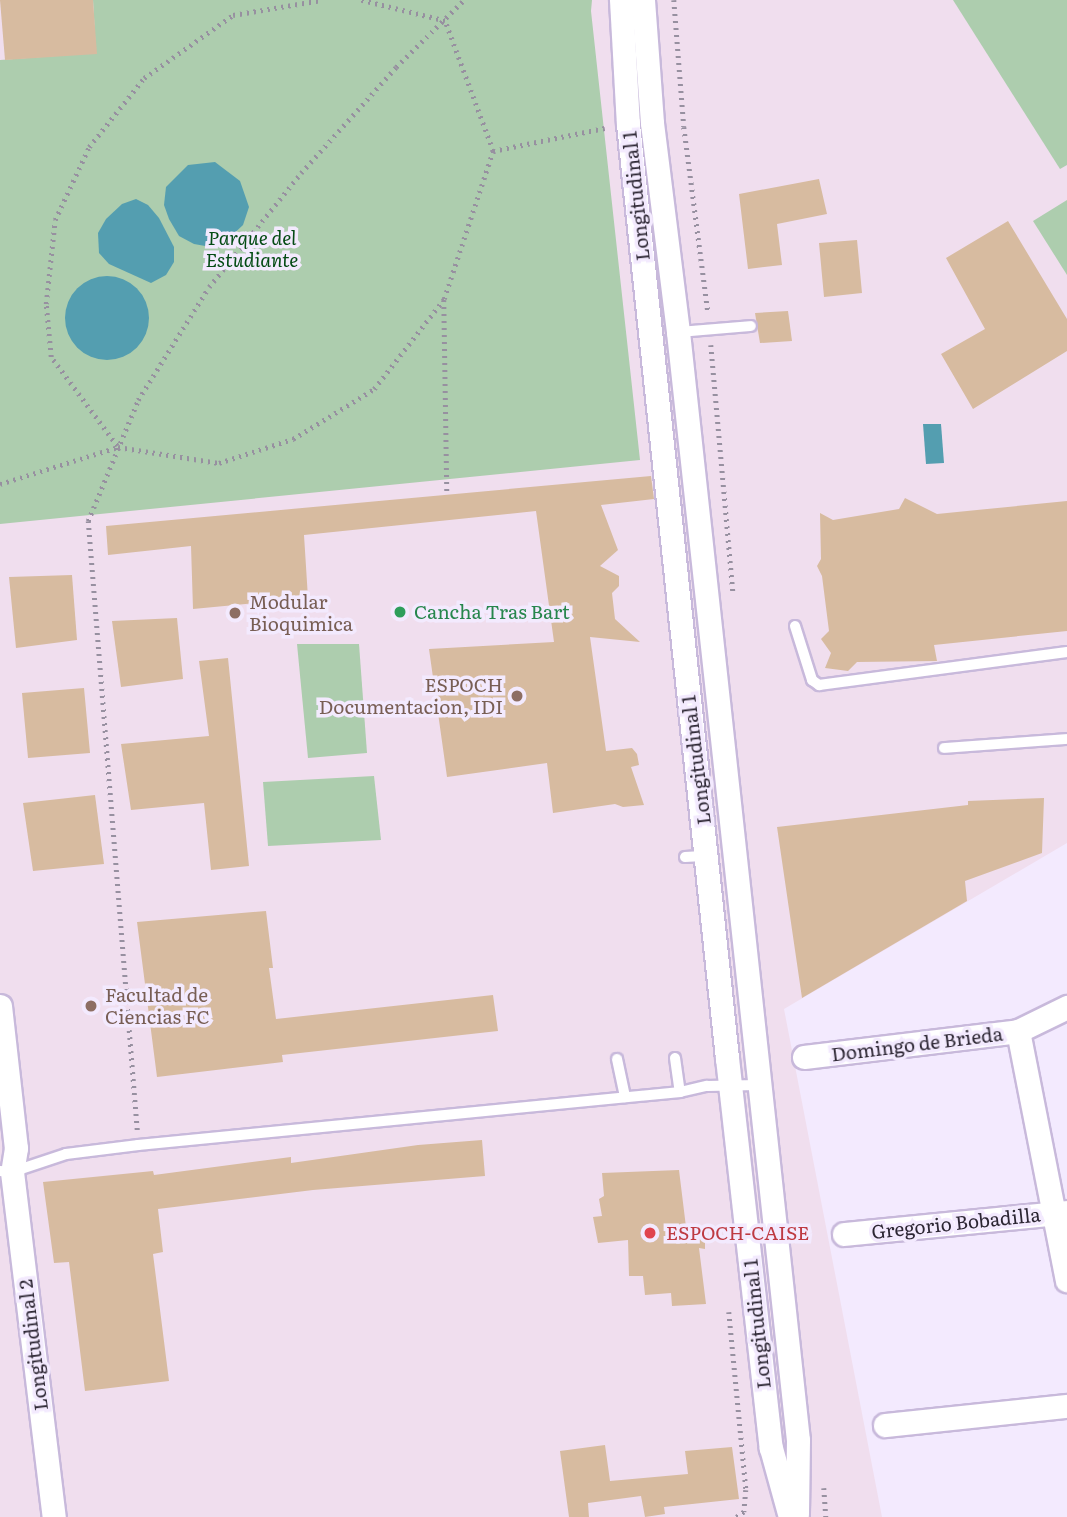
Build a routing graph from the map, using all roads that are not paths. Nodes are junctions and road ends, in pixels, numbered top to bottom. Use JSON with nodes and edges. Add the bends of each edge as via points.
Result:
{"nodes":[{"id":1,"x":621,"y":0,"type":"edge"},
{"id":2,"x":643,"y":0,"type":"edge"},
{"id":3,"x":751,"y":326,"type":"dead end"},
{"id":4,"x":678,"y":332,"type":"junction"},
{"id":5,"x":795,"y":626,"type":"dead end"},
{"id":6,"x":1067,"y":653,"type":"edge"},
{"id":7,"x":1067,"y":739,"type":"edge"},
{"id":8,"x":944,"y":748,"type":"dead end"},
{"id":9,"x":0,"y":1006,"type":"edge"},
{"id":10,"x":1067,"y":1007,"type":"edge"},
{"id":11,"x":1018,"y":1031,"type":"junction"},
{"id":12,"x":804,"y":1057,"type":"dead end"},
{"id":13,"x":676,"y":1058,"type":"dead end"},
{"id":14,"x":617,"y":1059,"type":"dead end"},
{"id":15,"x":731,"y":1085,"type":"junction"},
{"id":16,"x":758,"y":1085,"type":"junction"},
{"id":17,"x":680,"y":1092,"type":"junction"},
{"id":18,"x":625,"y":1097,"type":"junction"},
{"id":19,"x":4,"y":1169,"type":"edge"},
{"id":20,"x":1060,"y":1213,"type":"edge"},
{"id":21,"x":844,"y":1234,"type":"dead end"},
{"id":22,"x":1067,"y":1280,"type":"edge"},
{"id":23,"x":1067,"y":1406,"type":"edge"},
{"id":24,"x":884,"y":1425,"type":"dead end"},
{"id":25,"x":54,"y":1517,"type":"edge"},
{"id":26,"x":790,"y":1517,"type":"edge"},
{"id":27,"x":797,"y":1517,"type":"edge"}],
"edges":[{"from":1,"to":15,"type":"street","name":"Longitudinal 1","via":[[628,124],[696,856]]},
{"from":2,"to":4,"type":"street","name":"Longitudinal 1","via":[[652,123]]},
{"from":3,"to":4,"type":"lane"},
{"from":4,"to":16,"type":"street","name":"Longitudinal 1"},
{"from":5,"to":6,"type":"lane","via":[[812,680],[819,685]]},
{"from":7,"to":8,"type":"lane"},
{"from":9,"to":19,"type":"street","name":"Longitudinal 2","via":[[16,1148]]},
{"from":10,"to":11,"type":"street","name":"Domingo de Brieda"},
{"from":11,"to":12,"type":"street","name":"Domingo de Brieda"},
{"from":11,"to":20,"type":"street"},
{"from":13,"to":17,"type":"lane"},
{"from":14,"to":18,"type":"lane"},
{"from":15,"to":16,"type":"lane"},
{"from":15,"to":17,"type":"lane"},
{"from":15,"to":26,"type":"street","name":"Longitudinal 1","via":[[771,1448]]},
{"from":16,"to":27,"type":"street","name":"Longitudinal 1","via":[[798,1440]]},
{"from":17,"to":18,"type":"lane"},
{"from":18,"to":19,"type":"lane","via":[[138,1145],[66,1154]]},
{"from":19,"to":25,"type":"street","name":"Longitudinal 2"},
{"from":20,"to":21,"type":"street","name":"Gregorio Bobadilla"},
{"from":20,"to":22,"type":"street"},
{"from":23,"to":24,"type":"street"}]}
